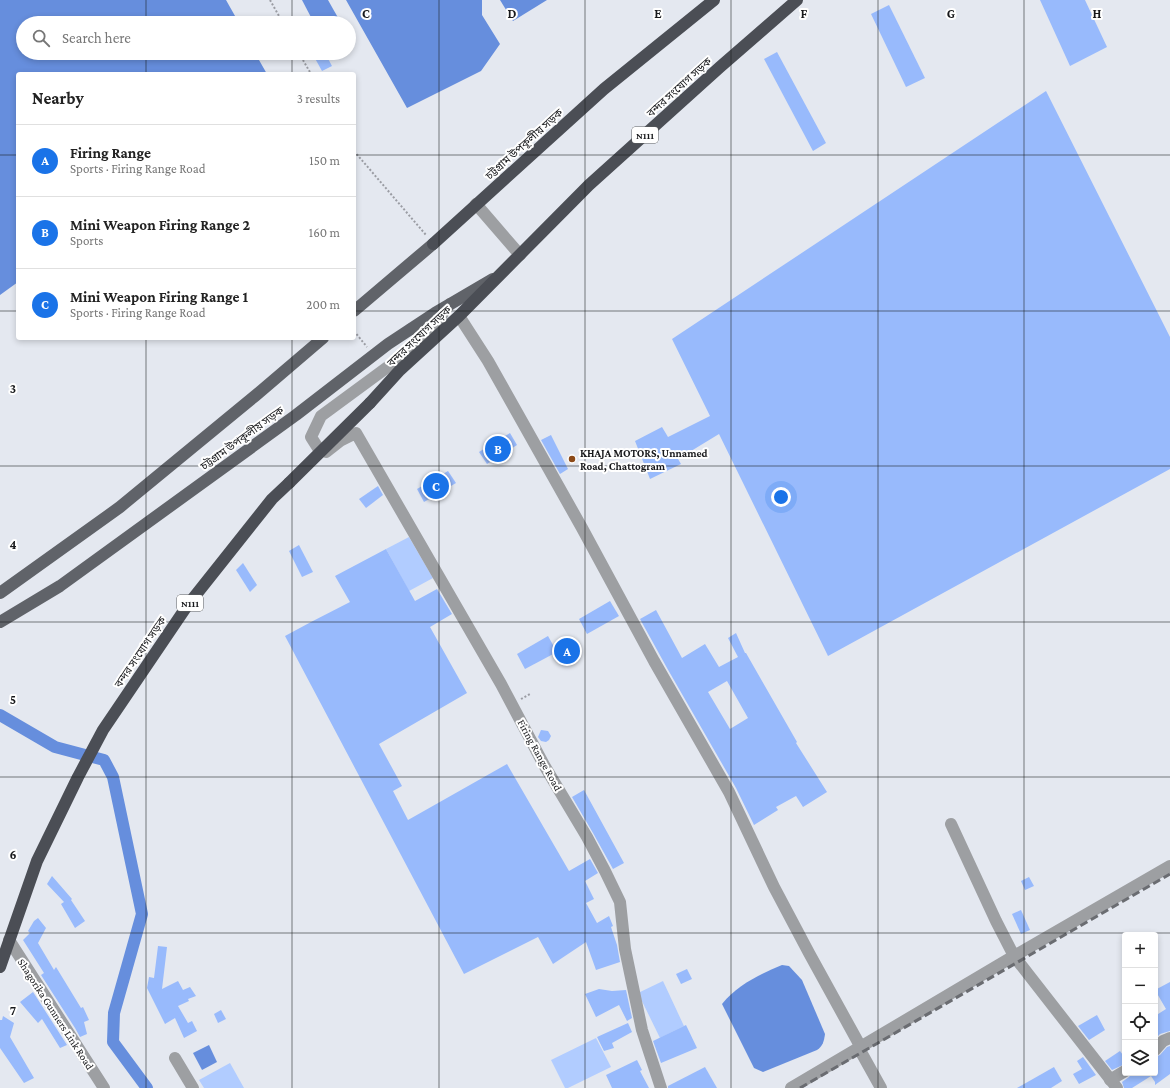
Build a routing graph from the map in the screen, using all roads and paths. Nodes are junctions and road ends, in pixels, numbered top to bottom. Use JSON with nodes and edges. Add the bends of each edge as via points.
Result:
{"nodes":[{"id":1,"x":270,"y":0,"type":"edge"},
{"id":2,"x":714,"y":0,"type":"edge"},
{"id":3,"x":797,"y":0,"type":"edge"},
{"id":4,"x":278,"y":16,"type":"edge"},
{"id":5,"x":303,"y":60,"type":"edge"},
{"id":6,"x":310,"y":72,"type":"edge"},
{"id":7,"x":356,"y":153,"type":"edge"},
{"id":8,"x":476,"y":204,"type":"junction"},
{"id":9,"x":433,"y":244,"type":"junction"},
{"id":10,"x":520,"y":255,"type":"junction"},
{"id":11,"x":499,"y":276,"type":"junction"},
{"id":12,"x":450,"y":304,"type":"junction"},
{"id":13,"x":356,"y":309,"type":"edge"},
{"id":14,"x":459,"y":316,"type":"junction"},
{"id":15,"x":411,"y":329,"type":"junction"},
{"id":16,"x":356,"y":334,"type":"edge"},
{"id":17,"x":427,"y":336,"type":"junction"},
{"id":18,"x":321,"y":340,"type":"edge"},
{"id":19,"x":373,"y":355,"type":"junction"},
{"id":20,"x":0,"y":594,"type":"edge"},
{"id":21,"x":0,"y":622,"type":"edge"},
{"id":22,"x":951,"y":824,"type":"dead end"},
{"id":23,"x":1170,"y":866,"type":"edge"},
{"id":24,"x":9,"y":940,"type":"junction"},
{"id":25,"x":1014,"y":956,"type":"junction"},
{"id":26,"x":0,"y":967,"type":"edge"},
{"id":27,"x":1170,"y":1038,"type":"edge"},
{"id":28,"x":1158,"y":1046,"type":"edge"},
{"id":29,"x":860,"y":1047,"type":"junction"},
{"id":30,"x":174,"y":1058,"type":"dead end"},
{"id":31,"x":1122,"y":1075,"type":"edge"},
{"id":32,"x":1114,"y":1084,"type":"edge"},
{"id":33,"x":104,"y":1088,"type":"edge"},
{"id":34,"x":193,"y":1088,"type":"edge"},
{"id":35,"x":661,"y":1088,"type":"edge"},
{"id":36,"x":790,"y":1088,"type":"edge"},
{"id":37,"x":881,"y":1088,"type":"edge"}],
"edges":[{"from":1,"to":4,"type":"path"},
{"from":2,"to":8,"type":"highway","name":"চট্টগ্রাম উপকূলীয় সড়ক","via":[[604,90]]},
{"from":3,"to":10,"type":"highway","name":"বন্দর সংযোগ সড়ক","number":"N111","via":[[589,186]]},
{"from":5,"to":6,"type":"path"},
{"from":7,"to":9,"type":"path"},
{"from":8,"to":9,"type":"highway","name":"চট্টগ্রাম উপকূলীয় সড়ক"},
{"from":8,"to":10,"type":"street"},
{"from":9,"to":13,"type":"main road","name":"চট্টগ্রাম উপকূলীয় সড়ক"},
{"from":10,"to":11,"type":"highway","name":"বন্দর সংযোগ সড়ক","number":"N111"},
{"from":11,"to":12,"type":"main road","name":"চট্টগ্রাম উপকূলীয় সড়ক"},
{"from":11,"to":14,"type":"highway","name":"বন্দর সংযোগ সড়ক","number":"N111"},
{"from":12,"to":15,"type":"main road","name":"চট্টগ্রাম উপকূলীয় সড়ক"},
{"from":12,"to":17,"type":"street"},
{"from":14,"to":24,"type":"highway","name":"বন্দর সংযোগ সড়ক","number":"N111","bridge":true,"via":[[400,370],[272,499],[187,606],[103,730],[38,861]]},
{"from":14,"to":29,"type":"street","via":[[488,361],[729,792],[774,887]]},
{"from":15,"to":17,"type":"street","via":[[423,328]]},
{"from":15,"to":19,"type":"main road","name":"চট্টগ্রাম উপকূলীয় সড়ক"},
{"from":16,"to":19,"type":"path"},
{"from":17,"to":35,"type":"street","name":"Firing Range Road","via":[[321,416],[311,437],[318,448],[326,452],[356,433],[587,837],[620,902],[625,949],[642,1030]]},
{"from":18,"to":20,"type":"main road","name":"চট্টগ্রাম উপকূলীয় সড়ক","via":[[120,507]]},
{"from":19,"to":21,"type":"main road","name":"চট্টগ্রাম উপকূলীয় সড়ক","via":[[290,419],[60,586]]},
{"from":22,"to":25,"type":"street"},
{"from":23,"to":25,"type":"street"},
{"from":24,"to":26,"type":"highway","number":"N111"},
{"from":24,"to":33,"type":"street","name":"Shagorika Gunners Link Road"},
{"from":25,"to":29,"type":"street"},
{"from":25,"to":32,"type":"street"},
{"from":27,"to":28,"type":"street","via":[[1162,1041]]},
{"from":29,"to":36,"type":"street"},
{"from":29,"to":37,"type":"street"},
{"from":30,"to":34,"type":"street"},
{"from":31,"to":32,"type":"street"}]}
